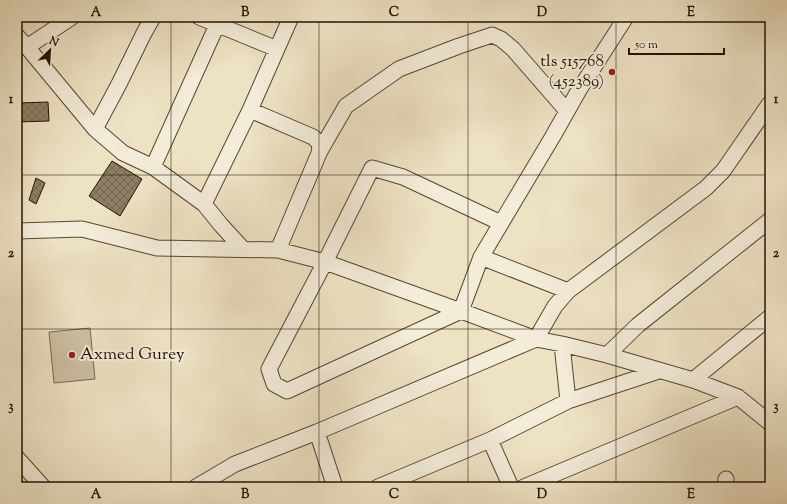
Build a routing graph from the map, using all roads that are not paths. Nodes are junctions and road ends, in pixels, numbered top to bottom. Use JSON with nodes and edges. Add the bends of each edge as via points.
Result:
{"nodes":[{"id":1,"x":72,"y":17,"type":"edge"},
{"id":2,"x":153,"y":17,"type":"edge"},
{"id":3,"x":199,"y":17,"type":"edge"},
{"id":4,"x":292,"y":17,"type":"edge"},
{"id":5,"x":626,"y":17,"type":"edge"},
{"id":6,"x":219,"y":21,"type":"edge"},
{"id":7,"x":17,"y":36,"type":"edge"},
{"id":8,"x":28,"y":47,"type":"junction"},
{"id":9,"x":277,"y":49,"type":"junction"},
{"id":10,"x":770,"y":103,"type":"edge"},
{"id":11,"x":250,"y":110,"type":"junction"},
{"id":12,"x":567,"y":111,"type":"junction"},
{"id":13,"x":95,"y":128,"type":"junction"},
{"id":14,"x":320,"y":151,"type":"junction"},
{"id":15,"x":153,"y":167,"type":"junction"},
{"id":16,"x":204,"y":204,"type":"junction"},
{"id":17,"x":770,"y":220,"type":"edge"},
{"id":18,"x":501,"y":223,"type":"junction"},
{"id":19,"x":17,"y":231,"type":"edge"},
{"id":20,"x":243,"y":249,"type":"junction"},
{"id":21,"x":278,"y":250,"type":"junction"},
{"id":22,"x":481,"y":257,"type":"junction"},
{"id":23,"x":325,"y":262,"type":"junction"},
{"id":24,"x":568,"y":291,"type":"junction"},
{"id":25,"x":462,"y":311,"type":"junction"},
{"id":26,"x":770,"y":317,"type":"edge"},
{"id":27,"x":536,"y":339,"type":"junction"},
{"id":28,"x":562,"y":344,"type":"junction"},
{"id":29,"x":607,"y":356,"type":"junction"},
{"id":30,"x":659,"y":371,"type":"junction"},
{"id":31,"x":693,"y":380,"type":"junction"},
{"id":32,"x":738,"y":397,"type":"junction"},
{"id":33,"x":568,"y":401,"type":"junction"},
{"id":34,"x":770,"y":423,"type":"edge"},
{"id":35,"x":317,"y":432,"type":"junction"},
{"id":36,"x":490,"y":440,"type":"junction"},
{"id":37,"x":17,"y":458,"type":"edge"},
{"id":38,"x":42,"y":487,"type":"edge"},
{"id":39,"x":196,"y":487,"type":"edge"},
{"id":40,"x":335,"y":487,"type":"edge"},
{"id":41,"x":378,"y":487,"type":"edge"},
{"id":42,"x":510,"y":487,"type":"edge"},
{"id":43,"x":524,"y":487,"type":"edge"}],
"edges":[{"from":1,"to":8,"type":"street"},
{"from":2,"to":13,"type":"street"},
{"from":3,"to":6,"type":"street"},
{"from":4,"to":9,"type":"street"},
{"from":5,"to":12,"type":"street"},
{"from":6,"to":9,"type":"street"},
{"from":6,"to":15,"type":"street"},
{"from":7,"to":8,"type":"street"},
{"from":8,"to":13,"type":"street"},
{"from":9,"to":11,"type":"street"},
{"from":10,"to":24,"type":"street","via":[[723,171],[706,188]]},
{"from":11,"to":14,"type":"street","via":[[312,138],[319,143]]},
{"from":11,"to":16,"type":"street"},
{"from":12,"to":14,"type":"street","via":[[514,49],[492,35],[399,69],[346,106]]},
{"from":12,"to":18,"type":"street"},
{"from":13,"to":15,"type":"street","via":[[123,153]]},
{"from":14,"to":21,"type":"street"},
{"from":15,"to":16,"type":"street"},
{"from":16,"to":20,"type":"street"},
{"from":17,"to":29,"type":"street","via":[[638,325]]},
{"from":18,"to":22,"type":"street"},
{"from":18,"to":23,"type":"street","via":[[403,177],[372,168]]},
{"from":19,"to":20,"type":"street","via":[[82,229],[157,248]]},
{"from":20,"to":21,"type":"street"},
{"from":21,"to":23,"type":"street"},
{"from":22,"to":24,"type":"street"},
{"from":22,"to":25,"type":"street"},
{"from":23,"to":25,"type":"street"},
{"from":23,"to":25,"type":"street","via":[[268,369],[274,384],[288,391]]},
{"from":24,"to":27,"type":"street","via":[[555,306]]},
{"from":25,"to":27,"type":"street"},
{"from":26,"to":31,"type":"street"},
{"from":27,"to":28,"type":"street"},
{"from":27,"to":35,"type":"street"},
{"from":28,"to":29,"type":"street"},
{"from":28,"to":33,"type":"street"},
{"from":29,"to":30,"type":"street"},
{"from":30,"to":31,"type":"street"},
{"from":30,"to":33,"type":"street"},
{"from":31,"to":32,"type":"street"},
{"from":32,"to":34,"type":"street"},
{"from":32,"to":43,"type":"street"},
{"from":33,"to":36,"type":"street"},
{"from":35,"to":39,"type":"street","via":[[235,464]]},
{"from":35,"to":40,"type":"street"},
{"from":36,"to":41,"type":"street"},
{"from":36,"to":42,"type":"street"},
{"from":37,"to":38,"type":"street"}]}
